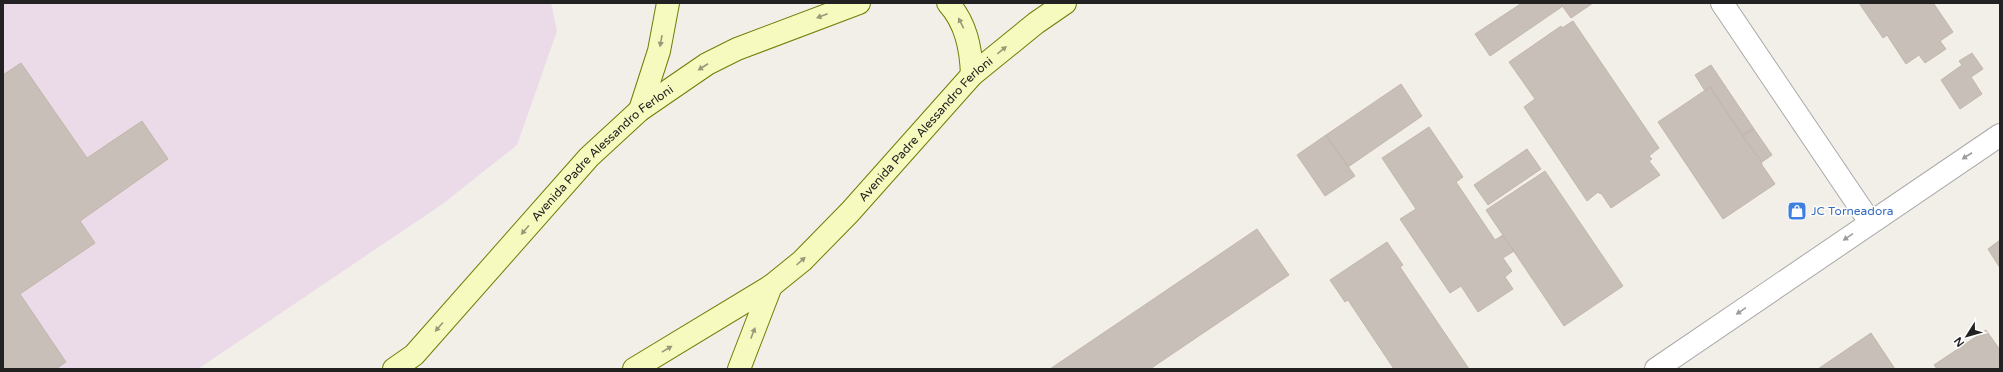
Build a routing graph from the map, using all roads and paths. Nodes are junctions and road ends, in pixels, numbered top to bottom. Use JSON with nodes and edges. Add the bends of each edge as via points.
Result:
{"nodes":[{"id":1,"x":668,"y":3,"type":"edge"},
{"id":2,"x":948,"y":3,"type":"edge"},
{"id":3,"x":1065,"y":3,"type":"edge"},
{"id":4,"x":1722,"y":3,"type":"edge"},
{"id":5,"x":851,"y":4,"type":"edge"},
{"id":6,"x":972,"y":74,"type":"junction"},
{"id":7,"x":640,"y":110,"type":"junction"},
{"id":8,"x":2000,"y":135,"type":"edge"},
{"id":9,"x":1870,"y":222,"type":"junction"},
{"id":10,"x":771,"y":286,"type":"junction"},
{"id":11,"x":415,"y":362,"type":"edge"},
{"id":12,"x":394,"y":369,"type":"edge"},
{"id":13,"x":634,"y":369,"type":"edge"},
{"id":14,"x":739,"y":369,"type":"edge"},
{"id":15,"x":1656,"y":369,"type":"edge"}],
"edges":[{"from":1,"to":7,"type":"main road","one_way":true,"via":[[659,51]]},
{"from":6,"to":2,"type":"main road","one_way":true,"via":[[972,56],[967,35],[956,12]]},
{"from":6,"to":3,"type":"main road","name":"Avenida Padre Alessandro Ferloni","one_way":true},
{"from":4,"to":9,"type":"street"},
{"from":5,"to":7,"type":"main road","name":"Avenida Padre Alessandro Ferloni","one_way":true,"via":[[737,49],[707,64]]},
{"from":10,"to":6,"type":"main road","name":"Avenida Padre Alessandro Ferloni","one_way":true,"via":[[802,261],[850,212]]},
{"from":7,"to":11,"type":"main road","name":"Avenida Padre Alessandro Ferloni","one_way":true,"via":[[589,157]]},
{"from":8,"to":9,"type":"street","one_way":true},
{"from":9,"to":15,"type":"street","one_way":true},
{"from":13,"to":10,"type":"main road","name":"Avenida Padre Alessandro Ferloni","one_way":true},
{"from":14,"to":10,"type":"main road","one_way":true},
{"from":11,"to":12,"type":"main road","name":"Avenida Padre Alessandro Ferloni"}]}
